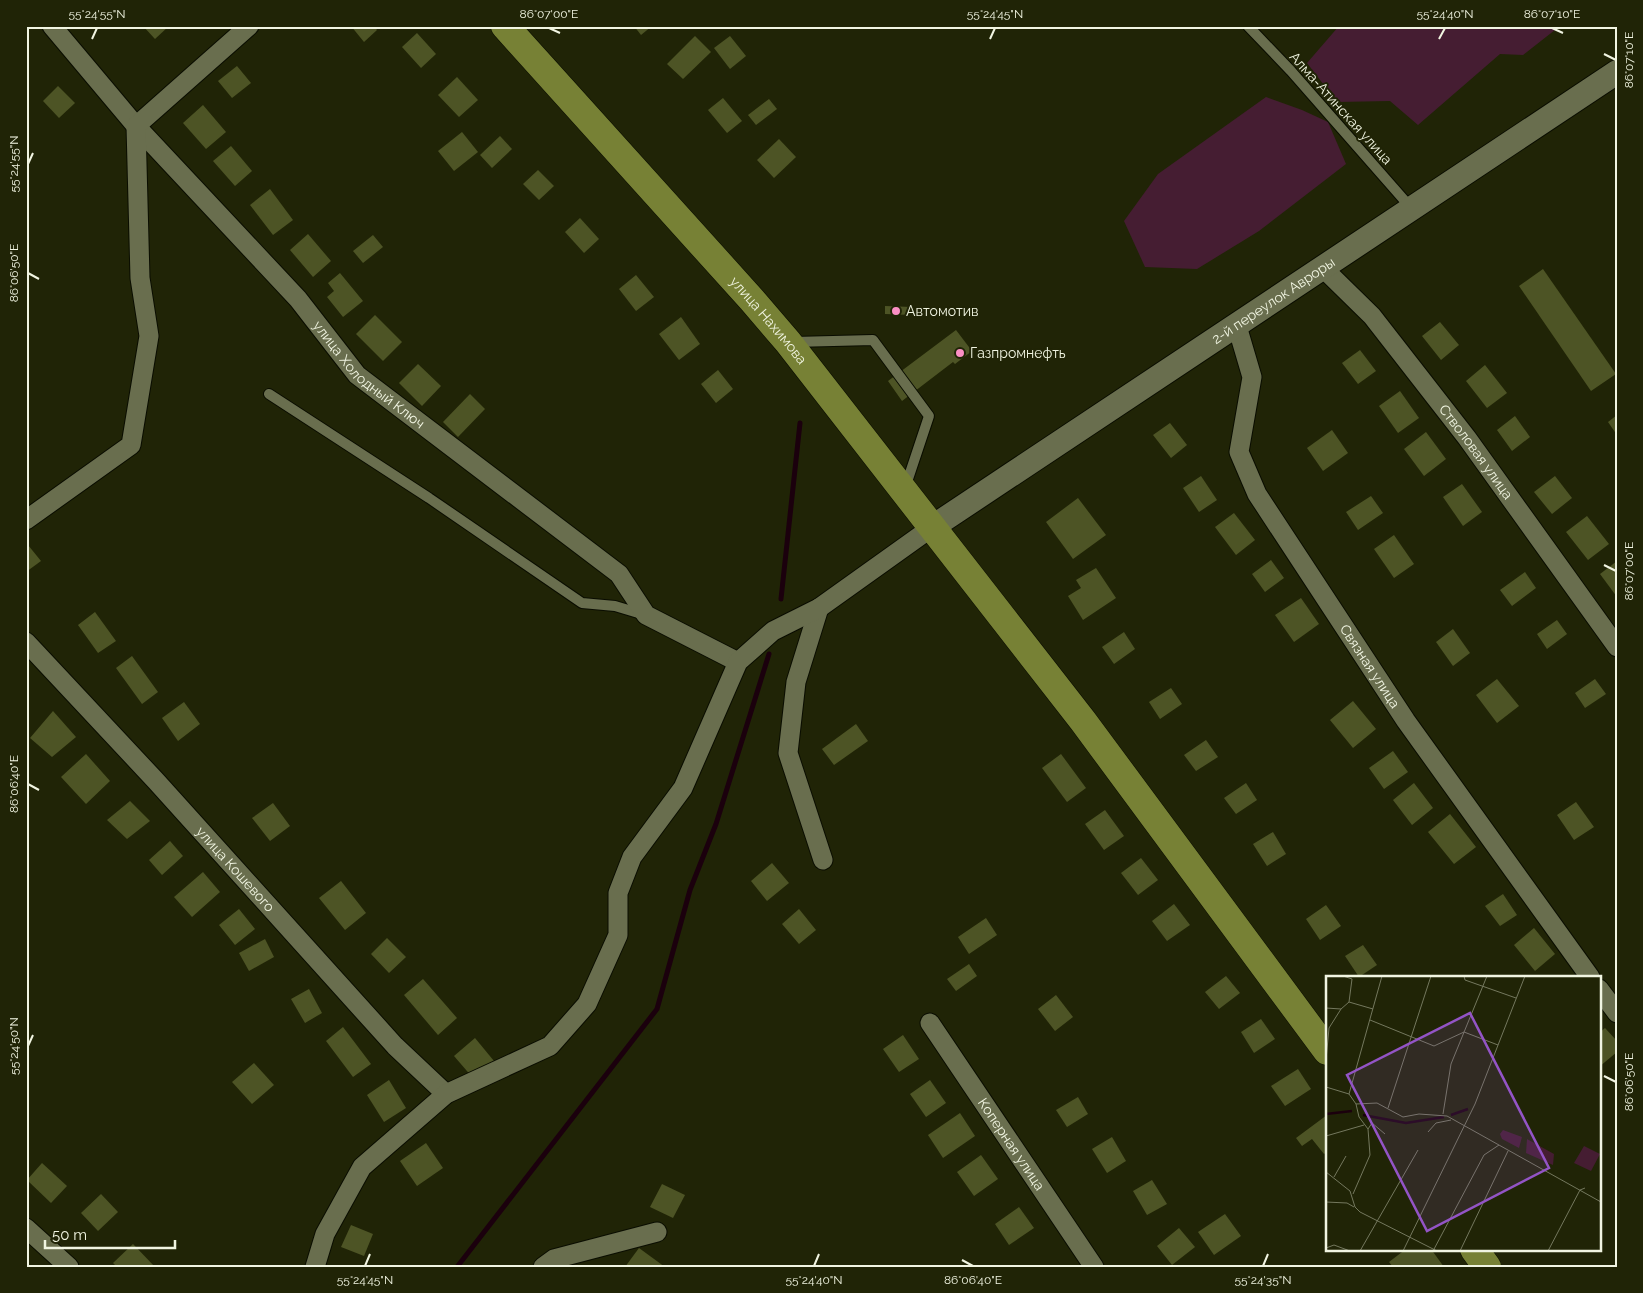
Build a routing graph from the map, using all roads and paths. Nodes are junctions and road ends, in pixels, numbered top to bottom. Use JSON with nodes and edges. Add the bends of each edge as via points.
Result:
{"nodes":[{"id":1,"x":52,"y":26,"type":"edge"},
{"id":2,"x":249,"y":26,"type":"edge"},
{"id":3,"x":505,"y":26,"type":"edge"},
{"id":4,"x":1248,"y":26,"type":"edge"},
{"id":5,"x":1617,"y":72,"type":"edge"},
{"id":6,"x":136,"y":126,"type":"junction"},
{"id":7,"x":1413,"y":210,"type":"junction"},
{"id":8,"x":1322,"y":267,"type":"junction"},
{"id":9,"x":1237,"y":326,"type":"junction"},
{"id":10,"x":788,"y":342,"type":"junction"},
{"id":11,"x":269,"y":394,"type":"dead end"},
{"id":12,"x":904,"y":491,"type":"junction"},
{"id":13,"x":26,"y":520,"type":"edge"},
{"id":14,"x":931,"y":528,"type":"junction"},
{"id":15,"x":819,"y":608,"type":"junction"},
{"id":16,"x":646,"y":615,"type":"junction"},
{"id":17,"x":26,"y":642,"type":"edge"},
{"id":18,"x":1617,"y":647,"type":"edge"},
{"id":19,"x":738,"y":662,"type":"junction"},
{"id":20,"x":823,"y":860,"type":"dead end"},
{"id":21,"x":1589,"y":976,"type":"edge"},
{"id":22,"x":1600,"y":990,"type":"edge"},
{"id":23,"x":1617,"y":1013,"type":"edge"},
{"id":24,"x":930,"y":1023,"type":"dead end"},
{"id":25,"x":1326,"y":1050,"type":"edge"},
{"id":26,"x":446,"y":1094,"type":"junction"},
{"id":27,"x":26,"y":1228,"type":"edge"},
{"id":28,"x":657,"y":1232,"type":"dead end"},
{"id":29,"x":1475,"y":1250,"type":"edge"},
{"id":30,"x":69,"y":1267,"type":"edge"},
{"id":31,"x":315,"y":1267,"type":"edge"},
{"id":32,"x":543,"y":1267,"type":"edge"},
{"id":33,"x":1094,"y":1267,"type":"edge"},
{"id":34,"x":1487,"y":1267,"type":"edge"}],
"edges":[{"from":1,"to":6,"type":"street","name":"улица Холодный Ключ"},
{"from":2,"to":6,"type":"street"},
{"from":3,"to":10,"type":"main road","name":"улица Нахимова"},
{"from":4,"to":7,"type":"lane","name":"Алма-Атинская улица"},
{"from":5,"to":7,"type":"street","name":"2-й переулок Авроры"},
{"from":6,"to":13,"type":"street","via":[[140,278],[149,336],[131,445]]},
{"from":6,"to":16,"type":"street","name":"улица Холодный Ключ","via":[[298,299],[357,375],[619,574]]},
{"from":7,"to":8,"type":"street","name":"2-й переулок Авроры"},
{"from":8,"to":9,"type":"street","name":"2-й переулок Авроры"},
{"from":8,"to":18,"type":"street","name":"Стволовая улица","via":[[1378,323],[1467,438]]},
{"from":9,"to":14,"type":"street","name":"2-й переулок Авроры"},
{"from":9,"to":21,"type":"street","name":"Связная улица","via":[[1252,377],[1239,452],[1257,494],[1406,721]]},
{"from":10,"to":12,"type":"main road","name":"улица Нахимова"},
{"from":10,"to":12,"type":"lane","via":[[873,340],[929,416]]},
{"from":11,"to":16,"type":"lane","via":[[582,602],[615,606]]},
{"from":12,"to":14,"type":"main road","name":"улица Нахимова"},
{"from":14,"to":15,"type":"street"},
{"from":14,"to":25,"type":"main road","name":"улица Нахимова","via":[[1083,721]]},
{"from":15,"to":19,"type":"street","via":[[773,631]]},
{"from":15,"to":20,"type":"street","via":[[796,682],[788,753]]},
{"from":16,"to":19,"type":"street","name":"улица Холодный Ключ"},
{"from":17,"to":26,"type":"street","name":"улица Кошевого","via":[[395,1046]]},
{"from":19,"to":26,"type":"street","via":[[683,788],[632,856],[618,892],[618,935],[587,1004],[550,1046]]},
{"from":22,"to":23,"type":"street"},
{"from":24,"to":33,"type":"street","name":"Коперная улица"},
{"from":26,"to":31,"type":"street","via":[[362,1167],[325,1234]]},
{"from":27,"to":30,"type":"street"},
{"from":28,"to":32,"type":"street","via":[[554,1259]]},
{"from":29,"to":34,"type":"main road"}]}
